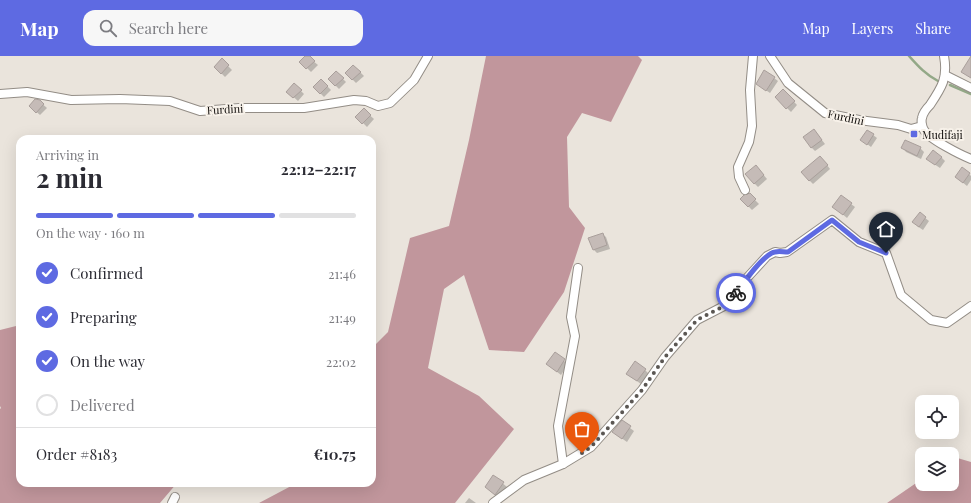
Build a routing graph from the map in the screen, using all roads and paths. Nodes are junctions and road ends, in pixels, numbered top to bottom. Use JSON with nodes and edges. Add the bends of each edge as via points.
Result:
{"nodes":[{"id":1,"x":428,"y":56,"type":"edge"},
{"id":2,"x":753,"y":56,"type":"edge"},
{"id":3,"x":770,"y":56,"type":"edge"},
{"id":4,"x":944,"y":56,"type":"edge"},
{"id":5,"x":945,"y":77,"type":"junction"},
{"id":6,"x":971,"y":88,"type":"edge"},
{"id":7,"x":0,"y":94,"type":"edge"},
{"id":8,"x":922,"y":126,"type":"junction"},
{"id":9,"x":971,"y":159,"type":"edge"},
{"id":10,"x":745,"y":190,"type":"dead end"},
{"id":11,"x":578,"y":268,"type":"dead end"},
{"id":12,"x":971,"y":306,"type":"edge"},
{"id":13,"x":564,"y":464,"type":"junction"},
{"id":14,"x":493,"y":503,"type":"edge"}],
"edges":[{"from":1,"to":7,"type":"street","name":"Furdini","via":[[414,80],[390,103],[378,106],[354,100],[304,108],[200,111],[170,101],[71,100],[28,92]]},
{"from":2,"to":10,"type":"street","via":[[750,90],[752,126],[749,142],[738,167]]},
{"from":3,"to":8,"type":"street","name":"Furdini","via":[[788,83],[824,113],[911,129]]},
{"from":4,"to":5,"type":"street"},
{"from":5,"to":6,"type":"street"},
{"from":5,"to":8,"type":"street","via":[[922,118]]},
{"from":8,"to":9,"type":"street","via":[[924,131],[941,144]]},
{"from":11,"to":13,"type":"street","via":[[571,317],[575,336],[558,426]]},
{"from":12,"to":13,"type":"street","via":[[947,323],[931,320],[901,295],[886,253],[859,242],[832,220],[788,252],[775,252],[767,256],[726,305],[697,320],[665,357],[642,390],[591,447]]},
{"from":13,"to":14,"type":"street","via":[[524,480]]}]}
